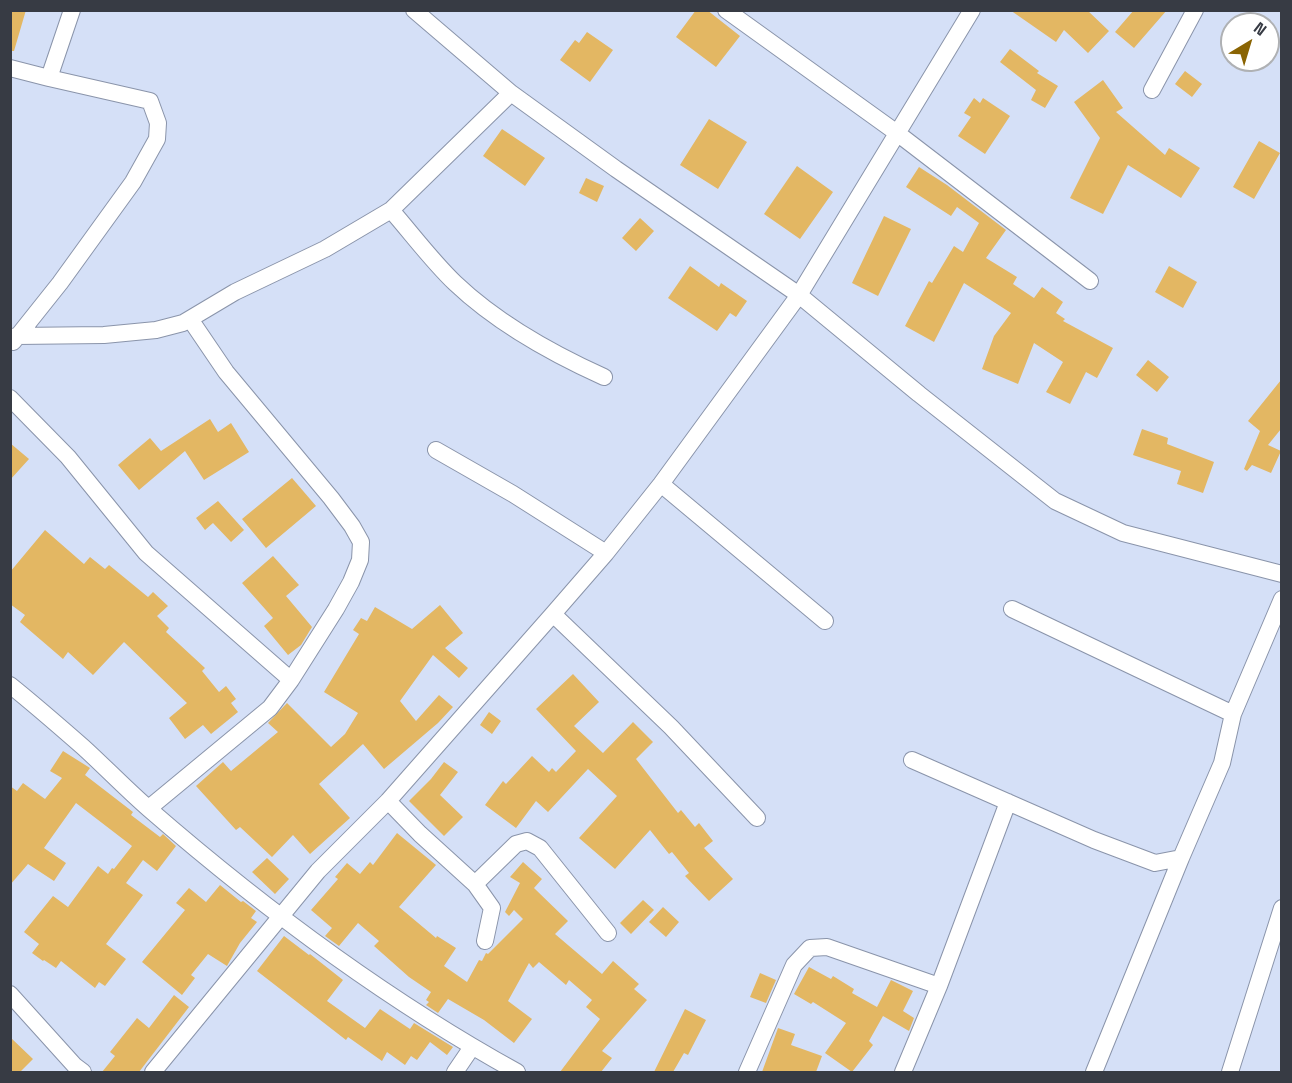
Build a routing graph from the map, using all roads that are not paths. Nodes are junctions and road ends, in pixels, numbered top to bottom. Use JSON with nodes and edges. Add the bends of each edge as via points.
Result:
{"nodes":[{"id":1,"x":72,"y":10,"type":"edge"},
{"id":2,"x":414,"y":10,"type":"edge"},
{"id":3,"x":726,"y":10,"type":"edge"},
{"id":4,"x":972,"y":10,"type":"edge"},
{"id":5,"x":1196,"y":10,"type":"edge"},
{"id":6,"x":10,"y":68,"type":"edge"},
{"id":7,"x":49,"y":78,"type":"junction"},
{"id":8,"x":1152,"y":90,"type":"dead end"},
{"id":9,"x":511,"y":93,"type":"junction"},
{"id":10,"x":897,"y":133,"type":"junction"},
{"id":11,"x":390,"y":210,"type":"junction"},
{"id":12,"x":1090,"y":281,"type":"dead end"},
{"id":13,"x":799,"y":295,"type":"junction"},
{"id":14,"x":10,"y":316,"type":"edge"},
{"id":15,"x":190,"y":319,"type":"junction"},
{"id":16,"x":16,"y":337,"type":"edge"},
{"id":17,"x":604,"y":377,"type":"dead end"},
{"id":18,"x":10,"y":398,"type":"edge"},
{"id":19,"x":436,"y":450,"type":"dead end"},
{"id":20,"x":661,"y":484,"type":"junction"},
{"id":21,"x":606,"y":553,"type":"junction"},
{"id":22,"x":1281,"y":574,"type":"edge"},
{"id":23,"x":1281,"y":599,"type":"edge"},
{"id":24,"x":1012,"y":609,"type":"dead end"},
{"id":25,"x":554,"y":614,"type":"junction"},
{"id":26,"x":825,"y":621,"type":"dead end"},
{"id":27,"x":291,"y":680,"type":"junction"},
{"id":28,"x":10,"y":685,"type":"edge"},
{"id":29,"x":1233,"y":714,"type":"junction"},
{"id":30,"x":912,"y":760,"type":"dead end"},
{"id":31,"x":388,"y":801,"type":"junction"},
{"id":32,"x":1008,"y":802,"type":"junction"},
{"id":33,"x":149,"y":808,"type":"junction"},
{"id":34,"x":757,"y":818,"type":"dead end"},
{"id":35,"x":1181,"y":858,"type":"junction"},
{"id":36,"x":475,"y":884,"type":"junction"},
{"id":37,"x":1281,"y":908,"type":"edge"},
{"id":38,"x":281,"y":918,"type":"junction"},
{"id":39,"x":608,"y":933,"type":"dead end"},
{"id":40,"x":485,"y":941,"type":"dead end"},
{"id":41,"x":939,"y":986,"type":"junction"},
{"id":42,"x":10,"y":994,"type":"edge"},
{"id":43,"x":472,"y":1047,"type":"junction"},
{"id":44,"x":83,"y":1072,"type":"edge"},
{"id":45,"x":153,"y":1072,"type":"edge"},
{"id":46,"x":454,"y":1072,"type":"edge"},
{"id":47,"x":517,"y":1072,"type":"edge"},
{"id":48,"x":747,"y":1072,"type":"edge"},
{"id":49,"x":903,"y":1072,"type":"edge"},
{"id":50,"x":1095,"y":1072,"type":"edge"},
{"id":51,"x":1230,"y":1072,"type":"edge"}],
"edges":[{"from":1,"to":7,"type":"street"},
{"from":2,"to":9,"type":"street"},
{"from":3,"to":10,"type":"street"},
{"from":4,"to":10,"type":"street"},
{"from":5,"to":8,"type":"street"},
{"from":6,"to":7,"type":"street"},
{"from":7,"to":16,"type":"street","via":[[150,101],[158,123],[157,139],[133,182]]},
{"from":9,"to":11,"type":"street"},
{"from":9,"to":13,"type":"street"},
{"from":10,"to":12,"type":"street"},
{"from":10,"to":13,"type":"street"},
{"from":11,"to":15,"type":"street","via":[[325,249],[235,292]]},
{"from":11,"to":17,"type":"street","via":[[455,283],[492,312],[560,357]]},
{"from":13,"to":20,"type":"street"},
{"from":13,"to":22,"type":"street","via":[[1055,501],[1123,533]]},
{"from":14,"to":16,"type":"street"},
{"from":15,"to":16,"type":"street","via":[[156,330]]},
{"from":15,"to":27,"type":"street","via":[[225,372],[331,498],[360,542],[360,560],[351,582]]},
{"from":18,"to":27,"type":"street","via":[[68,457],[146,553]]},
{"from":19,"to":21,"type":"street"},
{"from":20,"to":21,"type":"street"},
{"from":20,"to":26,"type":"street"},
{"from":21,"to":25,"type":"street"},
{"from":23,"to":29,"type":"street"},
{"from":24,"to":29,"type":"street"},
{"from":25,"to":31,"type":"street"},
{"from":25,"to":34,"type":"street"},
{"from":27,"to":33,"type":"street","via":[[270,708]]},
{"from":28,"to":33,"type":"street"},
{"from":29,"to":35,"type":"street","via":[[1222,764]]},
{"from":30,"to":32,"type":"street"},
{"from":31,"to":36,"type":"street"},
{"from":31,"to":38,"type":"street","via":[[318,871]]},
{"from":32,"to":35,"type":"street","via":[[1155,863]]},
{"from":32,"to":41,"type":"street"},
{"from":33,"to":38,"type":"street"},
{"from":35,"to":50,"type":"street"},
{"from":36,"to":39,"type":"street","via":[[516,844],[527,841],[540,848]]},
{"from":36,"to":40,"type":"street","via":[[492,908]]},
{"from":37,"to":51,"type":"street"},
{"from":38,"to":43,"type":"street"},
{"from":38,"to":45,"type":"street"},
{"from":41,"to":48,"type":"street","via":[[827,947],[810,948],[794,965]]},
{"from":41,"to":49,"type":"street"},
{"from":42,"to":44,"type":"street"},
{"from":43,"to":46,"type":"street"},
{"from":43,"to":47,"type":"street"}]}
